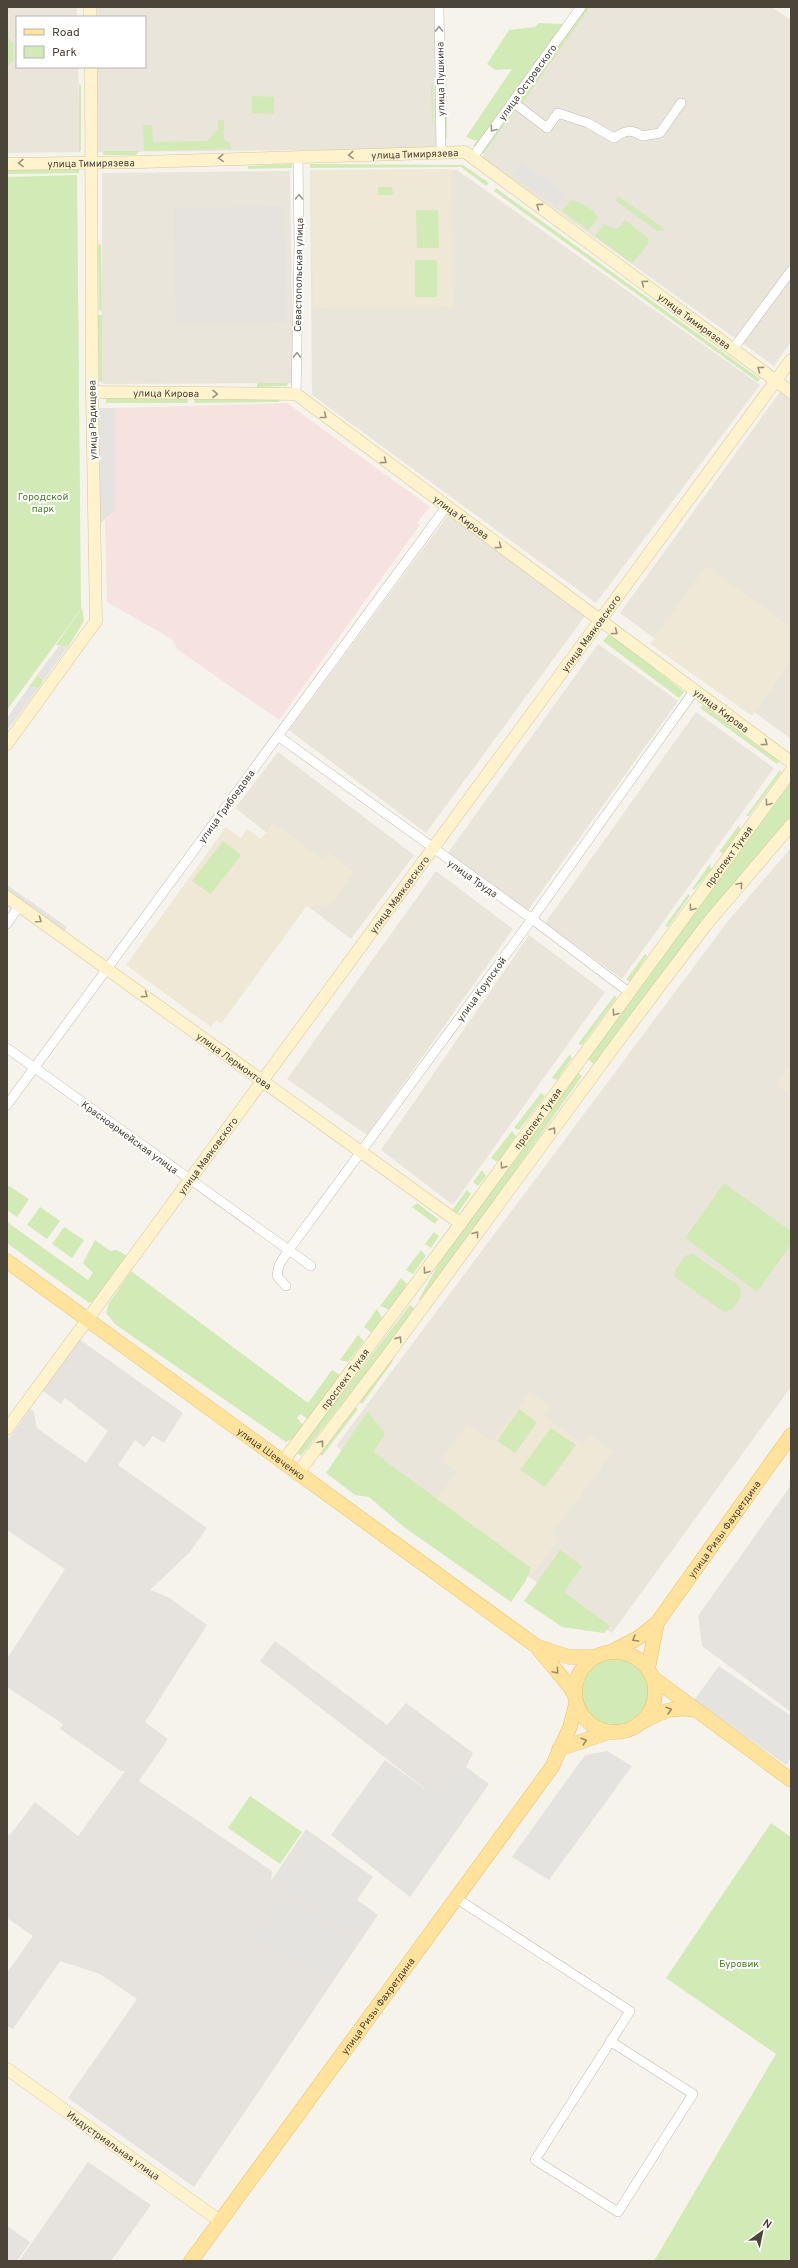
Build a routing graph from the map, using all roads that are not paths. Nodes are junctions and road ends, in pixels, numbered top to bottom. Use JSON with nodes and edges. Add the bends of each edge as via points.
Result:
{"nodes":[{"id":1,"x":439,"y":7,"type":"edge"},
{"id":2,"x":581,"y":7,"type":"edge"},
{"id":3,"x":91,"y":68,"type":"edge"},
{"id":4,"x":513,"y":102,"type":"junction"},
{"id":5,"x":681,"y":103,"type":"dead end"},
{"id":6,"x":441,"y":152,"type":"junction"},
{"id":7,"x":298,"y":157,"type":"junction"},
{"id":8,"x":473,"y":157,"type":"junction"},
{"id":9,"x":92,"y":162,"type":"junction"},
{"id":10,"x":7,"y":164,"type":"edge"},
{"id":11,"x":791,"y":271,"type":"edge"},
{"id":12,"x":733,"y":349,"type":"junction"},
{"id":13,"x":791,"y":360,"type":"edge"},
{"id":14,"x":776,"y":381,"type":"junction"},
{"id":15,"x":92,"y":392,"type":"junction"},
{"id":16,"x":791,"y":392,"type":"edge"},
{"id":17,"x":296,"y":394,"type":"junction"},
{"id":18,"x":446,"y":506,"type":"junction"},
{"id":19,"x":601,"y":621,"type":"junction"},
{"id":20,"x":694,"y":691,"type":"junction"},
{"id":21,"x":278,"y":736,"type":"junction"},
{"id":22,"x":7,"y":744,"type":"edge"},
{"id":23,"x":791,"y":762,"type":"edge"},
{"id":24,"x":791,"y":771,"type":"edge"},
{"id":25,"x":791,"y":825,"type":"edge"},
{"id":26,"x":431,"y":848,"type":"junction"},
{"id":27,"x":7,"y":897,"type":"edge"},
{"id":28,"x":19,"y":906,"type":"junction"},
{"id":29,"x":532,"y":919,"type":"junction"},
{"id":30,"x":7,"y":924,"type":"edge"},
{"id":31,"x":107,"y":967,"type":"junction"},
{"id":32,"x":630,"y":993,"type":"junction"},
{"id":33,"x":7,"y":1048,"type":"edge"},
{"id":34,"x":576,"y":1067,"type":"junction"},
{"id":35,"x":34,"y":1068,"type":"junction"},
{"id":36,"x":591,"y":1078,"type":"junction"},
{"id":37,"x":263,"y":1081,"type":"junction"},
{"id":38,"x":7,"y":1105,"type":"edge"},
{"id":39,"x":362,"y":1152,"type":"junction"},
{"id":40,"x":189,"y":1180,"type":"junction"},
{"id":41,"x":461,"y":1224,"type":"junction"},
{"id":42,"x":288,"y":1251,"type":"junction"},
{"id":43,"x":7,"y":1261,"type":"edge"},
{"id":44,"x":311,"y":1266,"type":"dead end"},
{"id":45,"x":286,"y":1286,"type":"dead end"},
{"id":46,"x":407,"y":1296,"type":"junction"},
{"id":47,"x":422,"y":1307,"type":"junction"},
{"id":48,"x":87,"y":1320,"type":"junction"},
{"id":49,"x":7,"y":1430,"type":"edge"},
{"id":50,"x":791,"y":1435,"type":"edge"},
{"id":51,"x":282,"y":1463,"type":"junction"},
{"id":52,"x":297,"y":1474,"type":"junction"},
{"id":53,"x":658,"y":1623,"type":"junction"},
{"id":54,"x":536,"y":1646,"type":"junction"},
{"id":55,"x":611,"y":1652,"type":"junction"},
{"id":56,"x":595,"y":1657,"type":"junction"},
{"id":57,"x":651,"y":1673,"type":"junction"},
{"id":58,"x":576,"y":1700,"type":"junction"},
{"id":59,"x":696,"y":1711,"type":"junction"},
{"id":60,"x":643,"y":1721,"type":"junction"},
{"id":61,"x":609,"y":1732,"type":"junction"},
{"id":62,"x":559,"y":1749,"type":"junction"},
{"id":63,"x":791,"y":1780,"type":"edge"},
{"id":64,"x":456,"y":1898,"type":"junction"},
{"id":65,"x":610,"y":2042,"type":"junction"},
{"id":66,"x":7,"y":2068,"type":"edge"},
{"id":67,"x":220,"y":2221,"type":"junction"},
{"id":68,"x":191,"y":2261,"type":"edge"}],
"edges":[{"from":6,"to":1,"type":"street","name":"улица Пушкина","one_way":true},
{"from":2,"to":4,"type":"street","name":"улица Островского"},
{"from":3,"to":9,"type":"street","name":"улица Радищева"},
{"from":4,"to":5,"type":"street","via":[[547,128],[558,113],[588,123],[614,138],[624,131],[634,131],[642,136],[660,133]]},
{"from":4,"to":8,"type":"street","name":"улица Островского","one_way":true},
{"from":6,"to":7,"type":"street","name":"улица Тимирязева","one_way":true},
{"from":6,"to":8,"type":"street","name":"улица Тимирязева","via":[[465,152]]},
{"from":7,"to":9,"type":"street","name":"улица Тимирязева","one_way":true},
{"from":17,"to":7,"type":"street","name":"Севастопольская улица","one_way":true},
{"from":12,"to":8,"type":"street","name":"улица Тимирязева","one_way":true},
{"from":9,"to":10,"type":"street","name":"улица Тимирязева","one_way":true},
{"from":9,"to":15,"type":"street","name":"улица Радищева"},
{"from":11,"to":12,"type":"street"},
{"from":14,"to":12,"type":"street","name":"улица Тимирязева","one_way":true},
{"from":13,"to":14,"type":"street","name":"улица Маяковского"},
{"from":14,"to":16,"type":"street","name":"улица Тимирязева"},
{"from":14,"to":19,"type":"street","name":"улица Маяковского"},
{"from":15,"to":17,"type":"street","name":"улица Кирова","one_way":true},
{"from":15,"to":22,"type":"street","name":"улица Радищева","via":[[96,621]]},
{"from":17,"to":18,"type":"street","name":"улица Кирова","one_way":true},
{"from":18,"to":19,"type":"street","name":"улица Кирова","one_way":true},
{"from":18,"to":21,"type":"street","name":"улица Грибоедова"},
{"from":19,"to":20,"type":"street","name":"улица Кирова","one_way":true},
{"from":19,"to":26,"type":"street","name":"улица Маяковского"},
{"from":20,"to":23,"type":"street","name":"улица Кирова","one_way":true},
{"from":20,"to":29,"type":"street","name":"улица Крупской"},
{"from":21,"to":26,"type":"street","name":"улица Труда"},
{"from":21,"to":31,"type":"street","name":"улица Грибоедова"},
{"from":24,"to":32,"type":"street","name":"проспект Тукая","one_way":true},
{"from":36,"to":25,"type":"street","name":"проспект Тукая","one_way":true,"via":[[706,925]]},
{"from":26,"to":29,"type":"street","name":"улица Труда"},
{"from":26,"to":37,"type":"street","name":"улица Маяковского"},
{"from":27,"to":28,"type":"street","name":"улица Лермонтова"},
{"from":28,"to":30,"type":"street"},
{"from":28,"to":31,"type":"street","name":"улица Лермонтова","one_way":true},
{"from":29,"to":32,"type":"street","name":"улица Труда"},
{"from":29,"to":39,"type":"street","name":"улица Крупской"},
{"from":31,"to":35,"type":"street","name":"улица Грибоедова"},
{"from":31,"to":37,"type":"street","name":"улица Лермонтова","one_way":true},
{"from":32,"to":34,"type":"street","name":"проспект Тукая","one_way":true},
{"from":33,"to":35,"type":"street","name":"Красноармейская улица"},
{"from":34,"to":36,"type":"street"},
{"from":34,"to":41,"type":"street","name":"проспект Тукая","one_way":true},
{"from":35,"to":38,"type":"street","name":"улица Грибоедова"},
{"from":35,"to":40,"type":"street","name":"Красноармейская улица"},
{"from":47,"to":36,"type":"street","name":"проспект Тукая","one_way":true},
{"from":37,"to":39,"type":"street","name":"улица Лермонтова"},
{"from":37,"to":40,"type":"street","name":"улица Маяковского"},
{"from":39,"to":41,"type":"street","name":"улица Лермонтова"},
{"from":39,"to":42,"type":"street","name":"улица Крупской"},
{"from":40,"to":42,"type":"street","name":"Красноармейская улица"},
{"from":40,"to":48,"type":"street","name":"улица Маяковского"},
{"from":41,"to":46,"type":"street","name":"проспект Тукая","one_way":true},
{"from":42,"to":44,"type":"street","name":"Красноармейская улица"},
{"from":42,"to":45,"type":"street","name":"улица Крупской","via":[[277,1270],[279,1280]]},
{"from":43,"to":48,"type":"main road","name":"улица Шевченко"},
{"from":46,"to":47,"type":"street"},
{"from":46,"to":51,"type":"street","name":"проспект Тукая"},
{"from":52,"to":47,"type":"street","name":"проспект Тукая","one_way":true},
{"from":48,"to":49,"type":"street","name":"улица Маяковского"},
{"from":48,"to":51,"type":"main road","name":"улица Шевченко"},
{"from":50,"to":53,"type":"main road","name":"улица Ризы Фахретдина"},
{"from":51,"to":52,"type":"main road","name":"улица Шевченко"},
{"from":52,"to":54,"type":"main road","name":"улица Шевченко"},
{"from":53,"to":55,"type":"main road","one_way":true,"via":[[638,1638]]},
{"from":53,"to":57,"type":"main road"},
{"from":54,"to":56,"type":"main road","via":[[569,1656]]},
{"from":54,"to":58,"type":"main road","one_way":true,"via":[[570,1686]]},
{"from":55,"to":56,"type":"main road"},
{"from":55,"to":57,"type":"main road","via":[[632,1655]]},
{"from":56,"to":58,"type":"main road","via":[[579,1674],[575,1685]]},
{"from":57,"to":59,"type":"main road"},
{"from":57,"to":60,"type":"main road","via":[[655,1687],[654,1701]]},
{"from":58,"to":61,"type":"main road","via":[[588,1722],[598,1729]]},
{"from":58,"to":62,"type":"main road","name":"улица Ризы Фахретдина","via":[[570,1727]]},
{"from":60,"to":59,"type":"main road","one_way":true,"via":[[671,1709]]},
{"from":59,"to":63,"type":"main road"},
{"from":60,"to":61,"type":"main road","via":[[627,1730]]},
{"from":62,"to":61,"type":"main road","one_way":true},
{"from":62,"to":64,"type":"main road","name":"улица Ризы Фахретдина","via":[[552,1767]]},
{"from":64,"to":65,"type":"street","via":[[630,2011]]},
{"from":64,"to":67,"type":"main road","name":"улица Ризы Фахретдина"},
{"from":65,"to":65,"type":"street","via":[[693,2094],[618,2212],[535,2160]]},
{"from":66,"to":67,"type":"street","name":"Индустриальная улица"},
{"from":67,"to":68,"type":"main road","name":"улица Ризы Фахретдина"}]}
